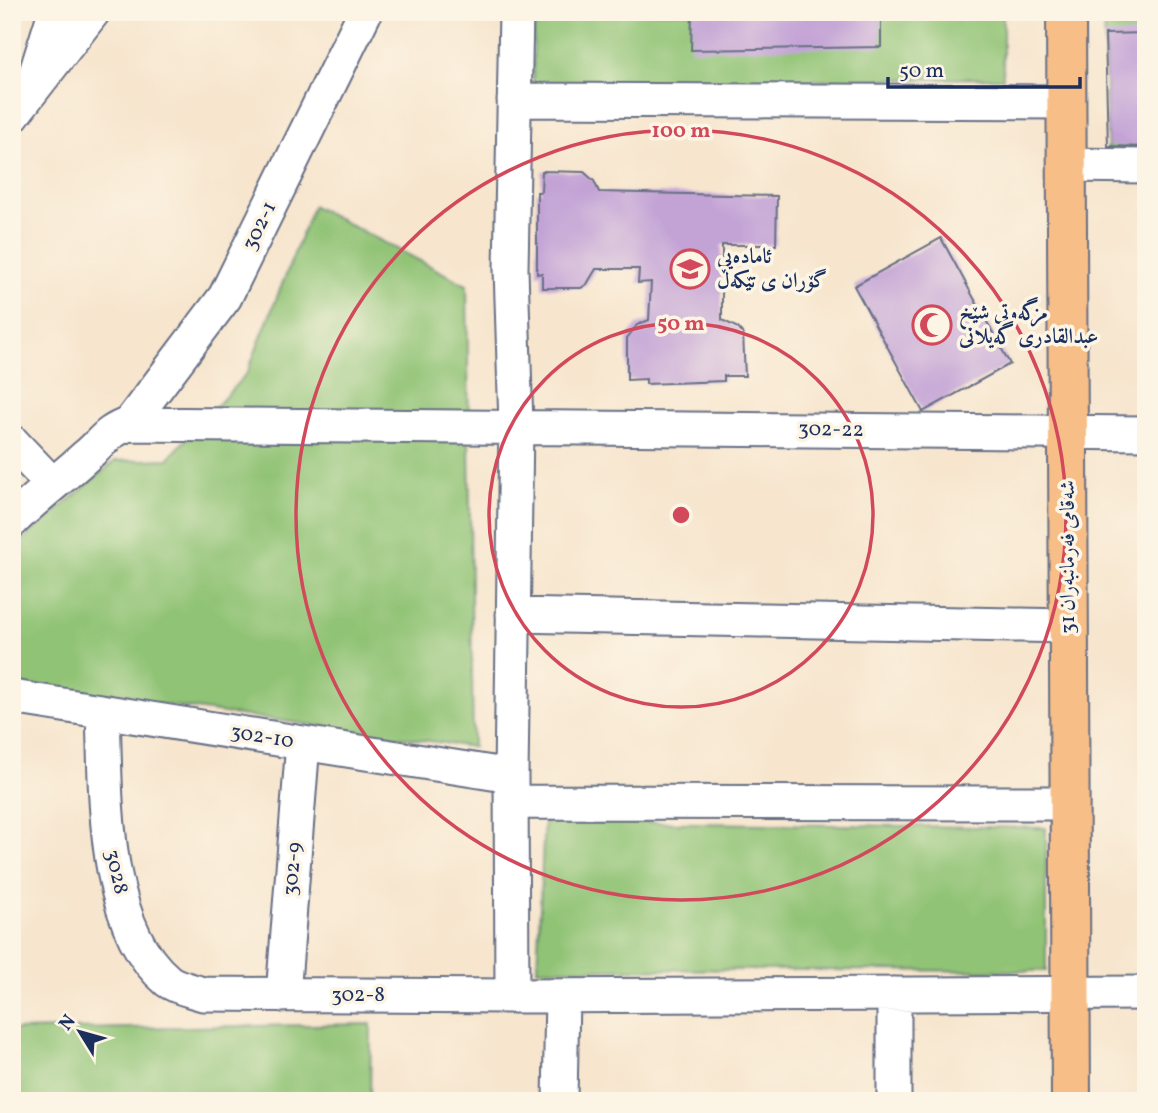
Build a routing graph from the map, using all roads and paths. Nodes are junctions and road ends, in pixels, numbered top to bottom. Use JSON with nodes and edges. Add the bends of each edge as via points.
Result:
{"nodes":[{"id":1,"x":55,"y":12,"type":"edge"},
{"id":2,"x":93,"y":12,"type":"edge"},
{"id":3,"x":365,"y":12,"type":"edge"},
{"id":4,"x":516,"y":12,"type":"edge"},
{"id":5,"x":1066,"y":12,"type":"edge"},
{"id":6,"x":514,"y":100,"type":"junction"},
{"id":7,"x":1066,"y":102,"type":"junction"},
{"id":8,"x":20,"y":107,"type":"edge"},
{"id":9,"x":1067,"y":165,"type":"junction"},
{"id":10,"x":1146,"y":166,"type":"edge"},
{"id":11,"x":129,"y":424,"type":"junction"},
{"id":12,"x":516,"y":426,"type":"junction"},
{"id":13,"x":1068,"y":433,"type":"junction"},
{"id":14,"x":1146,"y":433,"type":"edge"},
{"id":15,"x":12,"y":442,"type":"edge"},
{"id":16,"x":52,"y":484,"type":"junction"},
{"id":17,"x":12,"y":521,"type":"edge"},
{"id":18,"x":513,"y":615,"type":"junction"},
{"id":19,"x":1068,"y":626,"type":"junction"},
{"id":20,"x":12,"y":697,"type":"edge"},
{"id":21,"x":103,"y":712,"type":"junction"},
{"id":22,"x":303,"y":743,"type":"junction"},
{"id":23,"x":511,"y":789,"type":"junction"},
{"id":24,"x":1069,"y":803,"type":"junction"},
{"id":25,"x":1146,"y":993,"type":"edge"},
{"id":26,"x":203,"y":994,"type":"joint"},
{"id":27,"x":894,"y":994,"type":"junction"},
{"id":28,"x":1070,"y":994,"type":"junction"},
{"id":29,"x":283,"y":995,"type":"junction"},
{"id":30,"x":512,"y":996,"type":"junction"},
{"id":31,"x":562,"y":996,"type":"junction"},
{"id":32,"x":560,"y":1101,"type":"edge"},
{"id":33,"x":894,"y":1101,"type":"edge"},
{"id":34,"x":1071,"y":1101,"type":"edge"}],
"edges":[{"from":1,"to":8,"type":"street"},
{"from":2,"to":8,"type":"street"},
{"from":3,"to":11,"type":"street","name":"302-1","via":[[225,297]]},
{"from":4,"to":6,"type":"street"},
{"from":5,"to":7,"type":"main road","name":"شەقامی فەرمانبەران 31"},
{"from":6,"to":7,"type":"street"},
{"from":6,"to":12,"type":"street"},
{"from":7,"to":9,"type":"main road","name":"شەقامی فەرمانبەران 31"},
{"from":9,"to":10,"type":"street"},
{"from":9,"to":13,"type":"main road","name":"شەقامی فەرمانبەران 31"},
{"from":11,"to":12,"type":"street","name":"302-22"},
{"from":11,"to":16,"type":"street","via":[[111,430]]},
{"from":12,"to":13,"type":"street","name":"302-22"},
{"from":12,"to":18,"type":"street"},
{"from":13,"to":14,"type":"street","name":"302-22"},
{"from":13,"to":19,"type":"main road","name":"شەقامی فەرمانبەران 31"},
{"from":15,"to":16,"type":"street"},
{"from":16,"to":17,"type":"street"},
{"from":18,"to":19,"type":"street"},
{"from":18,"to":23,"type":"street"},
{"from":19,"to":24,"type":"main road","name":"شەقامی فەرمانبەران 31"},
{"from":20,"to":21,"type":"street","name":"302-10"},
{"from":21,"to":22,"type":"street","name":"302-10"},
{"from":21,"to":26,"type":"street","name":"3028","via":[[109,848],[128,922],[151,965],[171,983]]},
{"from":22,"to":23,"type":"street","name":"302-10"},
{"from":22,"to":29,"type":"street","name":"302-9"},
{"from":23,"to":24,"type":"street","name":"302-10"},
{"from":23,"to":30,"type":"street"},
{"from":24,"to":28,"type":"main road","name":"شەقامی فەرمانبەران 31"},
{"from":25,"to":28,"type":"street","name":"302-8"},
{"from":26,"to":29,"type":"street","name":"302-8"},
{"from":27,"to":28,"type":"street","name":"302-8"},
{"from":27,"to":31,"type":"street","name":"302-8"},
{"from":27,"to":33,"type":"street"},
{"from":28,"to":34,"type":"main road","name":"شەقامی فەرمانبەران 31"},
{"from":29,"to":30,"type":"street","name":"302-8"},
{"from":30,"to":31,"type":"street","name":"302-8"},
{"from":31,"to":32,"type":"street"}]}
